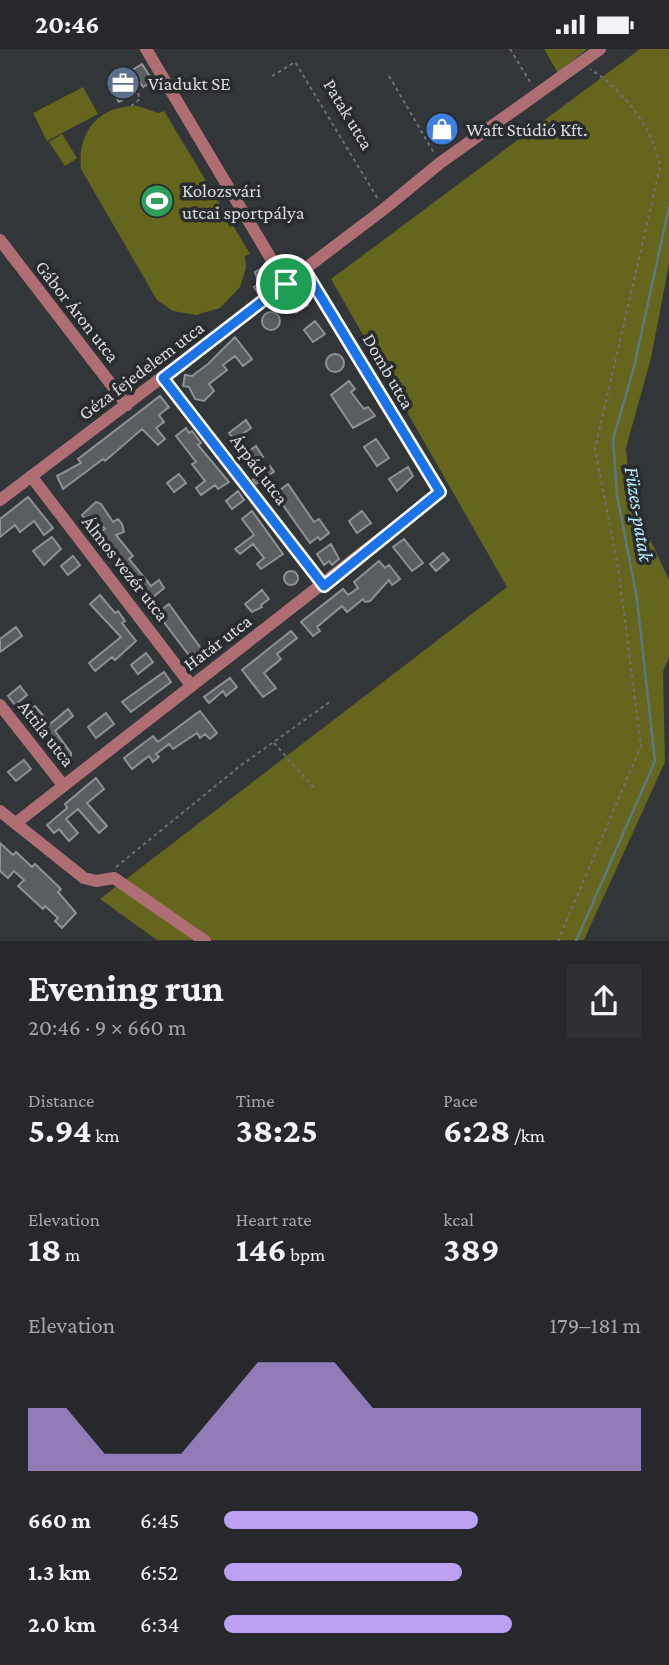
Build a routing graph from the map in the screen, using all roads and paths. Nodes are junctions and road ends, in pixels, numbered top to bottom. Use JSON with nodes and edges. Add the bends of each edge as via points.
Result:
{"nodes":[{"id":1,"x":146,"y":49,"type":"edge"},
{"id":2,"x":510,"y":49,"type":"edge"},
{"id":3,"x":600,"y":49,"type":"edge"},
{"id":4,"x":581,"y":64,"type":"junction"},
{"id":5,"x":272,"y":76,"type":"dead end"},
{"id":6,"x":389,"y":76,"type":"dead end"},
{"id":7,"x":139,"y":81,"type":"dead end"},
{"id":8,"x":536,"y":92,"type":"junction"},
{"id":9,"x":131,"y":106,"type":"dead end"},
{"id":10,"x":440,"y":163,"type":"junction"},
{"id":11,"x":384,"y":209,"type":"junction"},
{"id":12,"x":0,"y":240,"type":"edge"},
{"id":13,"x":304,"y":269,"type":"junction"},
{"id":14,"x":286,"y":284,"type":"junction"},
{"id":15,"x":163,"y":378,"type":"junction"},
{"id":16,"x":127,"y":405,"type":"junction"},
{"id":17,"x":31,"y":476,"type":"junction"},
{"id":18,"x":440,"y":492,"type":"joint"},
{"id":19,"x":0,"y":500,"type":"edge"},
{"id":20,"x":324,"y":586,"type":"junction"},
{"id":21,"x":191,"y":685,"type":"junction"},
{"id":22,"x":331,"y":701,"type":"dead end"},
{"id":23,"x":0,"y":705,"type":"edge"},
{"id":24,"x":274,"y":743,"type":"junction"},
{"id":25,"x":63,"y":785,"type":"junction"},
{"id":26,"x":315,"y":789,"type":"dead end"},
{"id":27,"x":0,"y":811,"type":"edge"},
{"id":28,"x":16,"y":823,"type":"junction"},
{"id":29,"x":107,"y":877,"type":"junction"},
{"id":30,"x":205,"y":940,"type":"edge"},
{"id":31,"x":558,"y":940,"type":"edge"}],
"edges":[{"from":1,"to":14,"type":"street"},
{"from":2,"to":8,"type":"path"},
{"from":3,"to":4,"type":"street"},
{"from":4,"to":8,"type":"street"},
{"from":4,"to":31,"type":"path","via":[[616,89],[650,137],[660,166],[595,449],[618,567],[641,746]]},
{"from":5,"to":11,"type":"path","name":"Patak utca","via":[[295,62]]},
{"from":6,"to":10,"type":"path"},
{"from":7,"to":9,"type":"path","via":[[140,99]]},
{"from":8,"to":10,"type":"street"},
{"from":10,"to":11,"type":"street"},
{"from":11,"to":13,"type":"street"},
{"from":12,"to":16,"type":"street","name":"Gábor Áron utca"},
{"from":13,"to":14,"type":"street","name":"Géza fejedelem utca"},
{"from":13,"to":18,"type":"street","name":"Domb utca"},
{"from":14,"to":15,"type":"street","name":"Géza fejedelem utca"},
{"from":15,"to":16,"type":"street","name":"Géza fejedelem utca"},
{"from":15,"to":20,"type":"street","name":"Árpád utca"},
{"from":16,"to":17,"type":"street","name":"Géza fejedelem utca"},
{"from":17,"to":19,"type":"street","name":"Géza fejedelem utca"},
{"from":17,"to":21,"type":"street","name":"Álmos vezér utca"},
{"from":18,"to":20,"type":"street","name":"Határ utca"},
{"from":20,"to":21,"type":"street","name":"Határ utca"},
{"from":21,"to":25,"type":"street","name":"Határ utca"},
{"from":22,"to":24,"type":"path"},
{"from":23,"to":25,"type":"street","name":"Attila utca"},
{"from":24,"to":26,"type":"path"},
{"from":24,"to":29,"type":"path"},
{"from":25,"to":28,"type":"street","name":"Határ utca"},
{"from":27,"to":28,"type":"street"},
{"from":28,"to":29,"type":"street","via":[[84,878],[96,881]]},
{"from":29,"to":30,"type":"street"}]}
